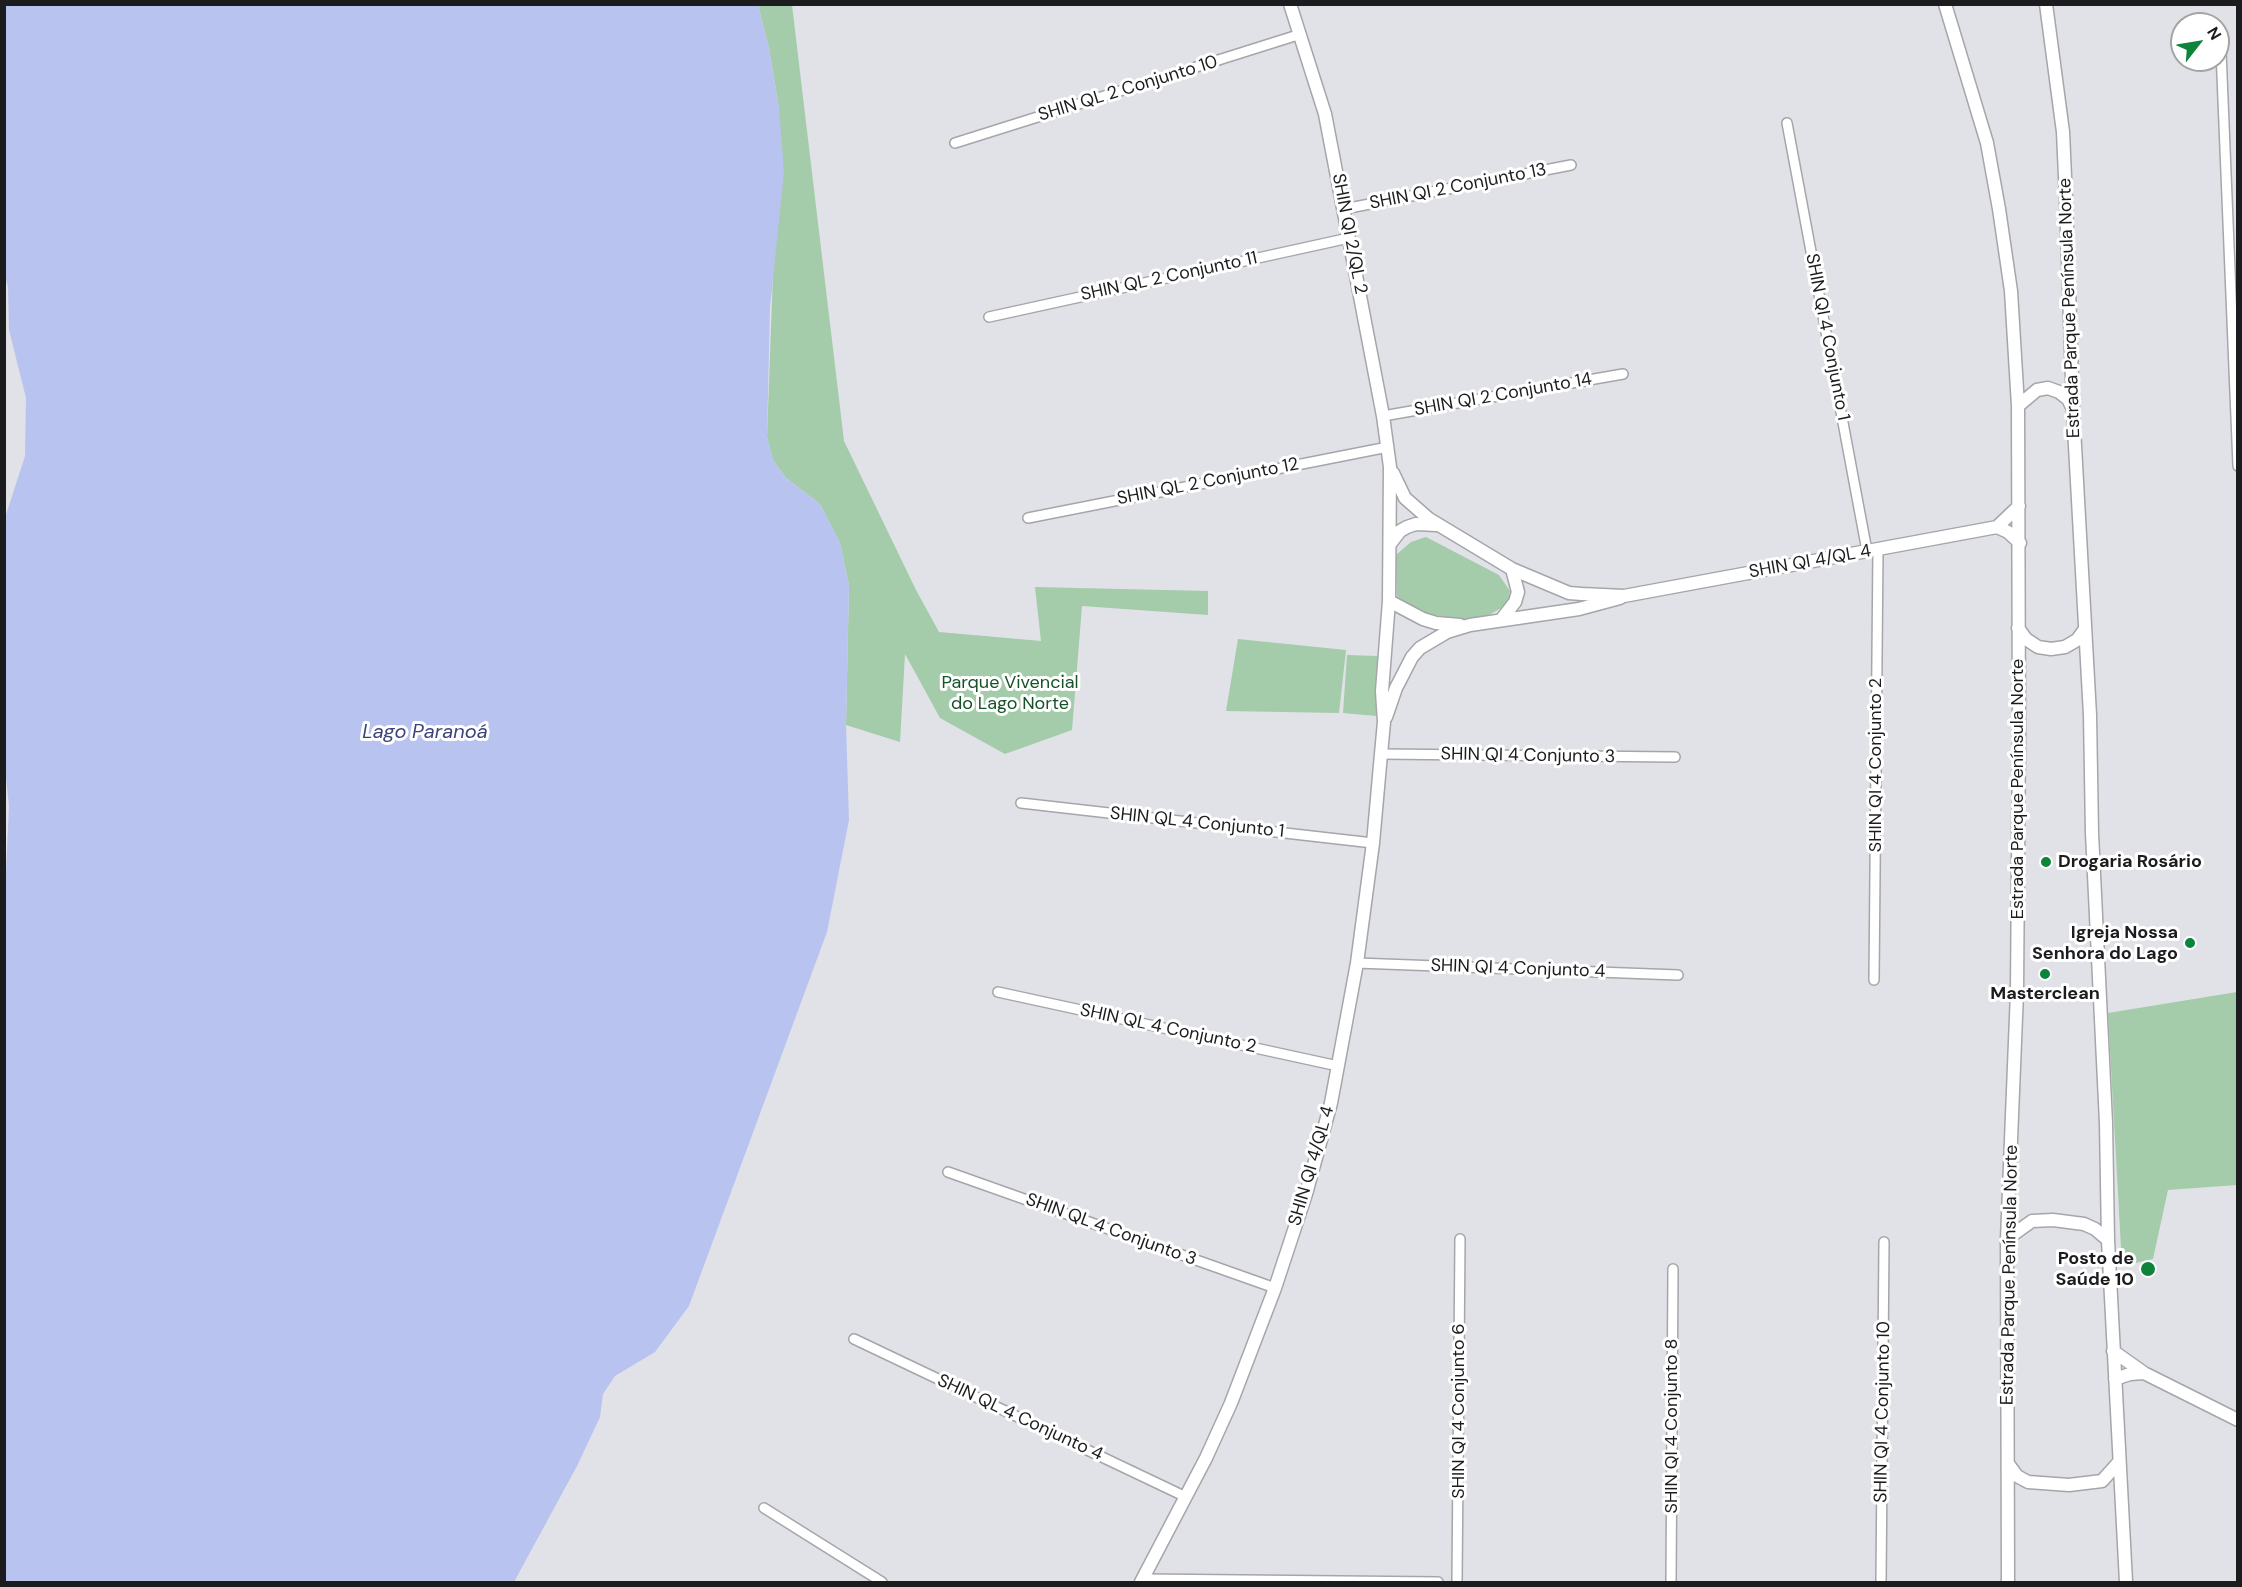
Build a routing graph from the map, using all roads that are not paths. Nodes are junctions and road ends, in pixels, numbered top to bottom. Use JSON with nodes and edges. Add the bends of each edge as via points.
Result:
{"nodes":[{"id":1,"x":1290,"y":4,"type":"edge"},
{"id":2,"x":1945,"y":4,"type":"edge"},
{"id":3,"x":2046,"y":4,"type":"edge"},
{"id":4,"x":1301,"y":34,"type":"junction"},
{"id":5,"x":2222,"y":72,"type":"edge"},
{"id":6,"x":1787,"y":123,"type":"dead end"},
{"id":7,"x":955,"y":143,"type":"dead end"},
{"id":8,"x":1571,"y":165,"type":"dead end"},
{"id":9,"x":1344,"y":209,"type":"junction"},
{"id":10,"x":1349,"y":238,"type":"junction"},
{"id":11,"x":989,"y":317,"type":"dead end"},
{"id":12,"x":1623,"y":374,"type":"dead end"},
{"id":13,"x":2018,"y":406,"type":"junction"},
{"id":14,"x":2237,"y":409,"type":"edge"},
{"id":15,"x":2073,"y":410,"type":"junction"},
{"id":16,"x":1383,"y":416,"type":"junction"},
{"id":17,"x":1388,"y":447,"type":"junction"},
{"id":18,"x":2238,"y":466,"type":"edge"},
{"id":19,"x":1390,"y":467,"type":"junction"},
{"id":20,"x":2019,"y":506,"type":"junction"},
{"id":21,"x":1028,"y":518,"type":"dead end"},
{"id":22,"x":1443,"y":527,"type":"junction"},
{"id":23,"x":1997,"y":528,"type":"junction"},
{"id":24,"x":2020,"y":543,"type":"junction"},
{"id":25,"x":1390,"y":544,"type":"junction"},
{"id":26,"x":1872,"y":550,"type":"junction"},
{"id":27,"x":1512,"y":569,"type":"junction"},
{"id":28,"x":1623,"y":596,"type":"junction"},
{"id":29,"x":1389,"y":601,"type":"junction"},
{"id":30,"x":1501,"y":620,"type":"junction"},
{"id":31,"x":1470,"y":625,"type":"junction"},
{"id":32,"x":2018,"y":628,"type":"junction"},
{"id":33,"x":2085,"y":629,"type":"junction"},
{"id":34,"x":1384,"y":722,"type":"junction"},
{"id":35,"x":1381,"y":754,"type":"junction"},
{"id":36,"x":1675,"y":757,"type":"dead end"},
{"id":37,"x":1021,"y":803,"type":"dead end"},
{"id":38,"x":1373,"y":843,"type":"junction"},
{"id":39,"x":1357,"y":963,"type":"junction"},
{"id":40,"x":1678,"y":975,"type":"dead end"},
{"id":41,"x":1874,"y":980,"type":"dead end"},
{"id":42,"x":998,"y":992,"type":"dead end"},
{"id":43,"x":1338,"y":1066,"type":"junction"},
{"id":44,"x":948,"y":1172,"type":"dead end"},
{"id":45,"x":1460,"y":1239,"type":"dead end"},
{"id":46,"x":2007,"y":1239,"type":"junction"},
{"id":47,"x":2108,"y":1240,"type":"junction"},
{"id":48,"x":1884,"y":1242,"type":"dead end"},
{"id":49,"x":1674,"y":1269,"type":"dead end"},
{"id":50,"x":1275,"y":1288,"type":"junction"},
{"id":51,"x":854,"y":1339,"type":"dead end"},
{"id":52,"x":2113,"y":1351,"type":"junction"},
{"id":53,"x":2144,"y":1373,"type":"junction"},
{"id":54,"x":2115,"y":1379,"type":"junction"},
{"id":55,"x":2238,"y":1420,"type":"edge"},
{"id":56,"x":2119,"y":1462,"type":"junction"},
{"id":57,"x":2009,"y":1465,"type":"junction"},
{"id":58,"x":1186,"y":1497,"type":"junction"},
{"id":59,"x":764,"y":1508,"type":"dead end"},
{"id":60,"x":1142,"y":1581,"type":"edge"},
{"id":61,"x":1245,"y":1581,"type":"edge"},
{"id":62,"x":882,"y":1582,"type":"edge"},
{"id":63,"x":1438,"y":1582,"type":"edge"},
{"id":64,"x":1457,"y":1582,"type":"edge"},
{"id":65,"x":1671,"y":1582,"type":"edge"},
{"id":66,"x":1881,"y":1582,"type":"edge"},
{"id":67,"x":2008,"y":1582,"type":"edge"},
{"id":68,"x":2126,"y":1582,"type":"edge"}],
"edges":[{"from":1,"to":4,"type":"main road","name":"SHIN QI 2/QL 2"},
{"from":2,"to":13,"type":"main road","name":"Estrada Parque Península Norte","via":[[1987,143],[1999,209],[2011,291]]},
{"from":3,"to":15,"type":"main road","name":"Estrada Parque Península Norte","via":[[2063,132]]},
{"from":4,"to":7,"type":"street","name":"SHIN QL 2 Conjunto 10"},
{"from":4,"to":9,"type":"main road","name":"SHIN QI 2/QL 2","via":[[1325,114]]},
{"from":5,"to":14,"type":"street"},
{"from":6,"to":26,"type":"street","name":"SHIN QI 4 Conjunto 1"},
{"from":8,"to":9,"type":"street","name":"SHIN QI 2 Conjunto 13"},
{"from":9,"to":10,"type":"main road","name":"SHIN QI 2/QL 2"},
{"from":10,"to":11,"type":"street","name":"SHIN QL 2 Conjunto 11"},
{"from":10,"to":16,"type":"main road","name":"SHIN QI 2/QL 2"},
{"from":12,"to":16,"type":"street","name":"SHIN QI 2 Conjunto 14"},
{"from":13,"to":15,"type":"main road","via":[[2037,390],[2048,388],[2068,399]]},
{"from":13,"to":20,"type":"main road","name":"Estrada Parque Península Norte"},
{"from":14,"to":18,"type":"street"},
{"from":15,"to":33,"type":"main road","name":"Estrada Parque Península Norte"},
{"from":16,"to":17,"type":"main road","name":"SHIN QI 2/QL 2"},
{"from":17,"to":19,"type":"main road","name":"SHIN QI 2/QL 2"},
{"from":17,"to":21,"type":"street","name":"SHIN QL 2 Conjunto 12"},
{"from":19,"to":22,"type":"main road","name":"SHIN QI 2/QL 2","via":[[1406,498]]},
{"from":19,"to":25,"type":"main road","name":"SHIN QI 2/QL 2"},
{"from":20,"to":23,"type":"main road"},
{"from":20,"to":24,"type":"main road","name":"Estrada Parque Península Norte"},
{"from":22,"to":25,"type":"main road","via":[[1416,524],[1400,531]]},
{"from":22,"to":27,"type":"main road","name":"SHIN QI 4/QL 4"},
{"from":23,"to":24,"type":"main road"},
{"from":23,"to":26,"type":"main road","name":"SHIN QI 4/QL 4"},
{"from":24,"to":32,"type":"main road","name":"Estrada Parque Península Norte"},
{"from":25,"to":29,"type":"main road","name":"SHIN QI 4/QL 4"},
{"from":26,"to":28,"type":"main road","name":"SHIN QI 4/QL 4"},
{"from":26,"to":41,"type":"street","name":"SHIN QI 4 Conjunto 2"},
{"from":27,"to":28,"type":"main road","name":"SHIN QI 4/QL 4","via":[[1569,593]]},
{"from":27,"to":30,"type":"main road","via":[[1518,592]]},
{"from":28,"to":30,"type":"main road","name":"SHIN QI 4/QL 4","via":[[1579,609]]},
{"from":29,"to":31,"type":"main road","via":[[1436,623]]},
{"from":29,"to":34,"type":"main road","name":"SHIN QI 4/QL 4","via":[[1382,691]]},
{"from":30,"to":31,"type":"main road","name":"SHIN QI 4/QL 4"},
{"from":31,"to":34,"type":"main road","name":"SHIN QI 4/QL 4","via":[[1435,638],[1412,657]]},
{"from":32,"to":33,"type":"main road","via":[[2026,639],[2051,649],[2077,640]]},
{"from":32,"to":46,"type":"main road","name":"Estrada Parque Península Norte","via":[[2017,992]]},
{"from":33,"to":47,"type":"main road","name":"Estrada Parque Península Norte"},
{"from":34,"to":35,"type":"main road","name":"SHIN QI 4/QL 4"},
{"from":35,"to":36,"type":"street","name":"SHIN QI 4 Conjunto 3"},
{"from":35,"to":38,"type":"main road","name":"SHIN QI 4/QL 4"},
{"from":37,"to":38,"type":"street","name":"SHIN QL 4 Conjunto 1"},
{"from":38,"to":39,"type":"main road","name":"SHIN QI 4/QL 4"},
{"from":39,"to":40,"type":"street","name":"SHIN QI 4 Conjunto 4"},
{"from":39,"to":43,"type":"main road","name":"SHIN QI 4/QL 4"},
{"from":42,"to":43,"type":"street","name":"SHIN QL 4 Conjunto 2"},
{"from":43,"to":50,"type":"main road","name":"SHIN QI 4/QL 4","via":[[1306,1194]]},
{"from":44,"to":50,"type":"street","name":"SHIN QL 4 Conjunto 3"},
{"from":45,"to":64,"type":"street","name":"SHIN QI 4 Conjunto 6"},
{"from":46,"to":47,"type":"main road","via":[[2032,1221],[2053,1220],[2084,1224]]},
{"from":46,"to":57,"type":"main road","name":"Estrada Parque Península Norte"},
{"from":47,"to":52,"type":"main road","name":"Estrada Parque Península Norte"},
{"from":48,"to":66,"type":"street","name":"SHIN QI 4 Conjunto 10"},
{"from":49,"to":65,"type":"street","name":"SHIN QI 4 Conjunto 8"},
{"from":50,"to":58,"type":"main road","name":"SHIN QI 4/QL 4","via":[[1231,1403]]},
{"from":51,"to":58,"type":"street","name":"SHIN QL 4 Conjunto 4"},
{"from":52,"to":53,"type":"main road"},
{"from":52,"to":54,"type":"main road","name":"Estrada Parque Península Norte"},
{"from":53,"to":54,"type":"main road"},
{"from":53,"to":55,"type":"main road"},
{"from":54,"to":56,"type":"main road","name":"Estrada Parque Península Norte"},
{"from":56,"to":57,"type":"main road","via":[[2102,1481],[2069,1485],[2028,1482]]},
{"from":56,"to":68,"type":"main road","name":"Estrada Parque Península Norte"},
{"from":57,"to":67,"type":"main road","name":"Estrada Parque Península Norte"},
{"from":58,"to":60,"type":"main road","name":"SHIN QI 4/QL 4"},
{"from":59,"to":62,"type":"street"},
{"from":60,"to":61,"type":"street"},
{"from":61,"to":63,"type":"street"}]}
